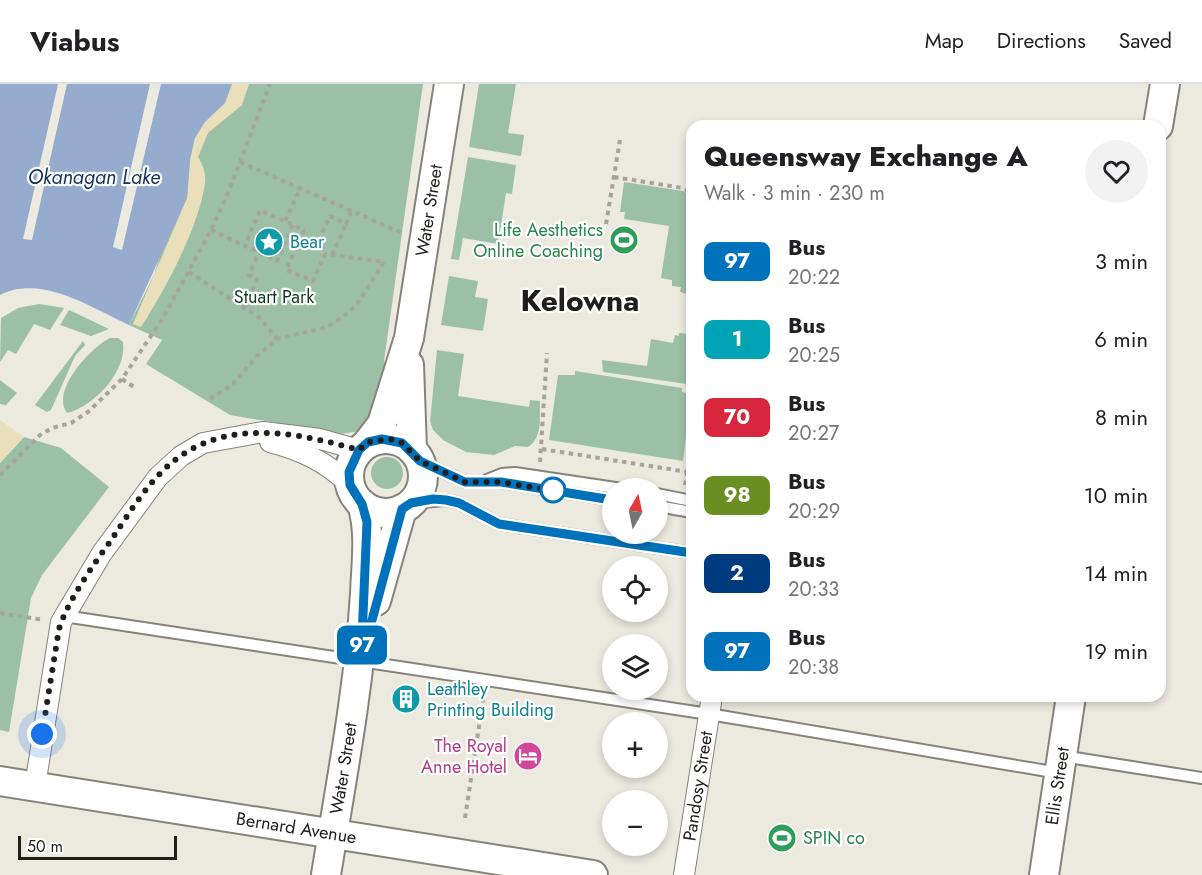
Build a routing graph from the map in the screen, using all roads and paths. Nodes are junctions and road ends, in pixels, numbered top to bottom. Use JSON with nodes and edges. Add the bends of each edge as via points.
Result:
{"nodes":[{"id":1,"x":270,"y":84,"type":"edge"},
{"id":2,"x":449,"y":84,"type":"edge"},
{"id":3,"x":1165,"y":84,"type":"edge"},
{"id":4,"x":1159,"y":120,"type":"edge"},
{"id":5,"x":620,"y":140,"type":"dead end"},
{"id":6,"x":240,"y":162,"type":"junction"},
{"id":7,"x":614,"y":177,"type":"junction"},
{"id":8,"x":300,"y":189,"type":"junction"},
{"id":9,"x":686,"y":190,"type":"edge"},
{"id":10,"x":351,"y":212,"type":"junction"},
{"id":11,"x":285,"y":221,"type":"junction"},
{"id":12,"x":346,"y":224,"type":"junction"},
{"id":13,"x":606,"y":224,"type":"dead end"},
{"id":14,"x":293,"y":225,"type":"junction"},
{"id":15,"x":389,"y":228,"type":"dead end"},
{"id":16,"x":211,"y":230,"type":"junction"},
{"id":17,"x":245,"y":246,"type":"junction"},
{"id":18,"x":259,"y":252,"type":"junction"},
{"id":19,"x":325,"y":254,"type":"junction"},
{"id":20,"x":332,"y":255,"type":"junction"},
{"id":21,"x":189,"y":272,"type":"junction"},
{"id":22,"x":245,"y":307,"type":"junction"},
{"id":23,"x":409,"y":338,"type":"junction"},
{"id":24,"x":277,"y":339,"type":"junction"},
{"id":25,"x":547,"y":353,"type":"dead end"},
{"id":26,"x":122,"y":379,"type":"junction"},
{"id":27,"x":134,"y":387,"type":"dead end"},
{"id":28,"x":210,"y":399,"type":"dead end"},
{"id":29,"x":244,"y":434,"type":"junction"},
{"id":30,"x":364,"y":446,"type":"junction"},
{"id":31,"x":542,"y":449,"type":"junction"},
{"id":32,"x":416,"y":456,"type":"junction"},
{"id":33,"x":539,"y":465,"type":"dead end"},
{"id":34,"x":686,"y":472,"type":"edge"},
{"id":35,"x":0,"y":475,"type":"edge"},
{"id":36,"x":485,"y":481,"type":"junction"},
{"id":37,"x":686,"y":483,"type":"edge"},
{"id":38,"x":602,"y":486,"type":"edge"},
{"id":39,"x":685,"y":488,"type":"dead end"},
{"id":40,"x":356,"y":494,"type":"junction"},
{"id":41,"x":668,"y":496,"type":"edge"},
{"id":42,"x":602,"y":499,"type":"edge"},
{"id":43,"x":686,"y":500,"type":"edge"},
{"id":44,"x":406,"y":506,"type":"junction"},
{"id":45,"x":668,"y":509,"type":"edge"},
{"id":46,"x":686,"y":511,"type":"edge"},
{"id":47,"x":686,"y":552,"type":"edge"},
{"id":48,"x":0,"y":613,"type":"edge"},
{"id":49,"x":63,"y":619,"type":"junction"},
{"id":50,"x":361,"y":661,"type":"junction"},
{"id":51,"x":486,"y":680,"type":"junction"},
{"id":52,"x":1070,"y":702,"type":"edge"},
{"id":53,"x":710,"y":705,"type":"edge"},
{"id":54,"x":1060,"y":764,"type":"junction"},
{"id":55,"x":1202,"y":778,"type":"edge"},
{"id":56,"x":0,"y":781,"type":"edge"},
{"id":57,"x":35,"y":786,"type":"junction"},
{"id":58,"x":465,"y":818,"type":"dead end"},
{"id":59,"x":333,"y":834,"type":"junction"},
{"id":60,"x":327,"y":875,"type":"edge"},
{"id":61,"x":593,"y":875,"type":"edge"},
{"id":62,"x":684,"y":875,"type":"edge"},
{"id":63,"x":1044,"y":875,"type":"edge"}],
"edges":[{"from":1,"to":6,"type":"path"},
{"from":2,"to":23,"type":"main road","name":"Water Street"},
{"from":3,"to":4,"type":"main road"},
{"from":5,"to":7,"type":"path"},
{"from":6,"to":8,"type":"path"},
{"from":6,"to":16,"type":"path"},
{"from":7,"to":9,"type":"path"},
{"from":7,"to":13,"type":"path"},
{"from":8,"to":10,"type":"path"},
{"from":8,"to":11,"type":"path"},
{"from":10,"to":12,"type":"path"},
{"from":10,"to":15,"type":"path"},
{"from":11,"to":14,"type":"path"},
{"from":11,"to":17,"type":"path","via":[[260,210]]},
{"from":12,"to":19,"type":"path","via":[[330,216],[319,239]]},
{"from":12,"to":20,"type":"path"},
{"from":14,"to":18,"type":"path","via":[[277,261]]},
{"from":14,"to":19,"type":"path","via":[[304,230],[286,270],[313,281]]},
{"from":16,"to":17,"type":"path"},
{"from":16,"to":21,"type":"path"},
{"from":17,"to":18,"type":"path"},
{"from":18,"to":22,"type":"path","via":[[249,275],[257,279]]},
{"from":19,"to":20,"type":"path"},
{"from":20,"to":24,"type":"path","via":[[384,262],[357,306],[341,318],[327,327]]},
{"from":21,"to":22,"type":"path"},
{"from":21,"to":26,"type":"path"},
{"from":22,"to":24,"type":"path"},
{"from":23,"to":30,"type":"main road","name":"Water Street","via":[[382,424]]},
{"from":23,"to":32,"type":"main road","name":"Water Street"},
{"from":24,"to":28,"type":"path","via":[[232,385]]},
{"from":25,"to":31,"type":"path"},
{"from":26,"to":27,"type":"path"},
{"from":26,"to":35,"type":"path","via":[[71,423],[40,435]]},
{"from":29,"to":30,"type":"street","via":[[263,432]]},
{"from":29,"to":40,"type":"street","via":[[315,458],[330,467]]},
{"from":29,"to":49,"type":"street","via":[[203,443],[158,477],[102,553]]},
{"from":30,"to":32,"type":"main road","via":[[390,439],[402,443]]},
{"from":30,"to":40,"type":"main road","via":[[350,467]]},
{"from":31,"to":33,"type":"path"},
{"from":31,"to":34,"type":"path"},
{"from":32,"to":36,"type":"lane","via":[[465,482]]},
{"from":32,"to":44,"type":"main road","via":[[423,476],[420,490]]},
{"from":36,"to":38,"type":"lane","via":[[515,473]]},
{"from":36,"to":42,"type":"lane"},
{"from":37,"to":39,"type":"path"},
{"from":40,"to":44,"type":"main road","via":[[370,510]]},
{"from":40,"to":50,"type":"main road","name":"Water Street","via":[[367,522]]},
{"from":41,"to":43,"type":"lane"},
{"from":44,"to":47,"type":"lane","via":[[446,500],[499,524]]},
{"from":44,"to":50,"type":"main road","name":"Water Street"},
{"from":45,"to":46,"type":"lane"},
{"from":48,"to":49,"type":"path"},
{"from":49,"to":50,"type":"lane"},
{"from":49,"to":57,"type":"street"},
{"from":50,"to":51,"type":"lane"},
{"from":50,"to":59,"type":"main road","name":"Water Street"},
{"from":51,"to":53,"type":"lane"},
{"from":51,"to":58,"type":"path"},
{"from":52,"to":54,"type":"main road","name":"Ellis Street"},
{"from":53,"to":54,"type":"lane"},
{"from":53,"to":62,"type":"street","name":"Pandosy Street"},
{"from":54,"to":55,"type":"lane"},
{"from":54,"to":63,"type":"main road","name":"Ellis Street"},
{"from":56,"to":57,"type":"main road","name":"Bernard Avenue"},
{"from":57,"to":59,"type":"main road","name":"Bernard Avenue"},
{"from":59,"to":60,"type":"main road","name":"Water Street"},
{"from":59,"to":61,"type":"main road","name":"Bernard Avenue"}]}
